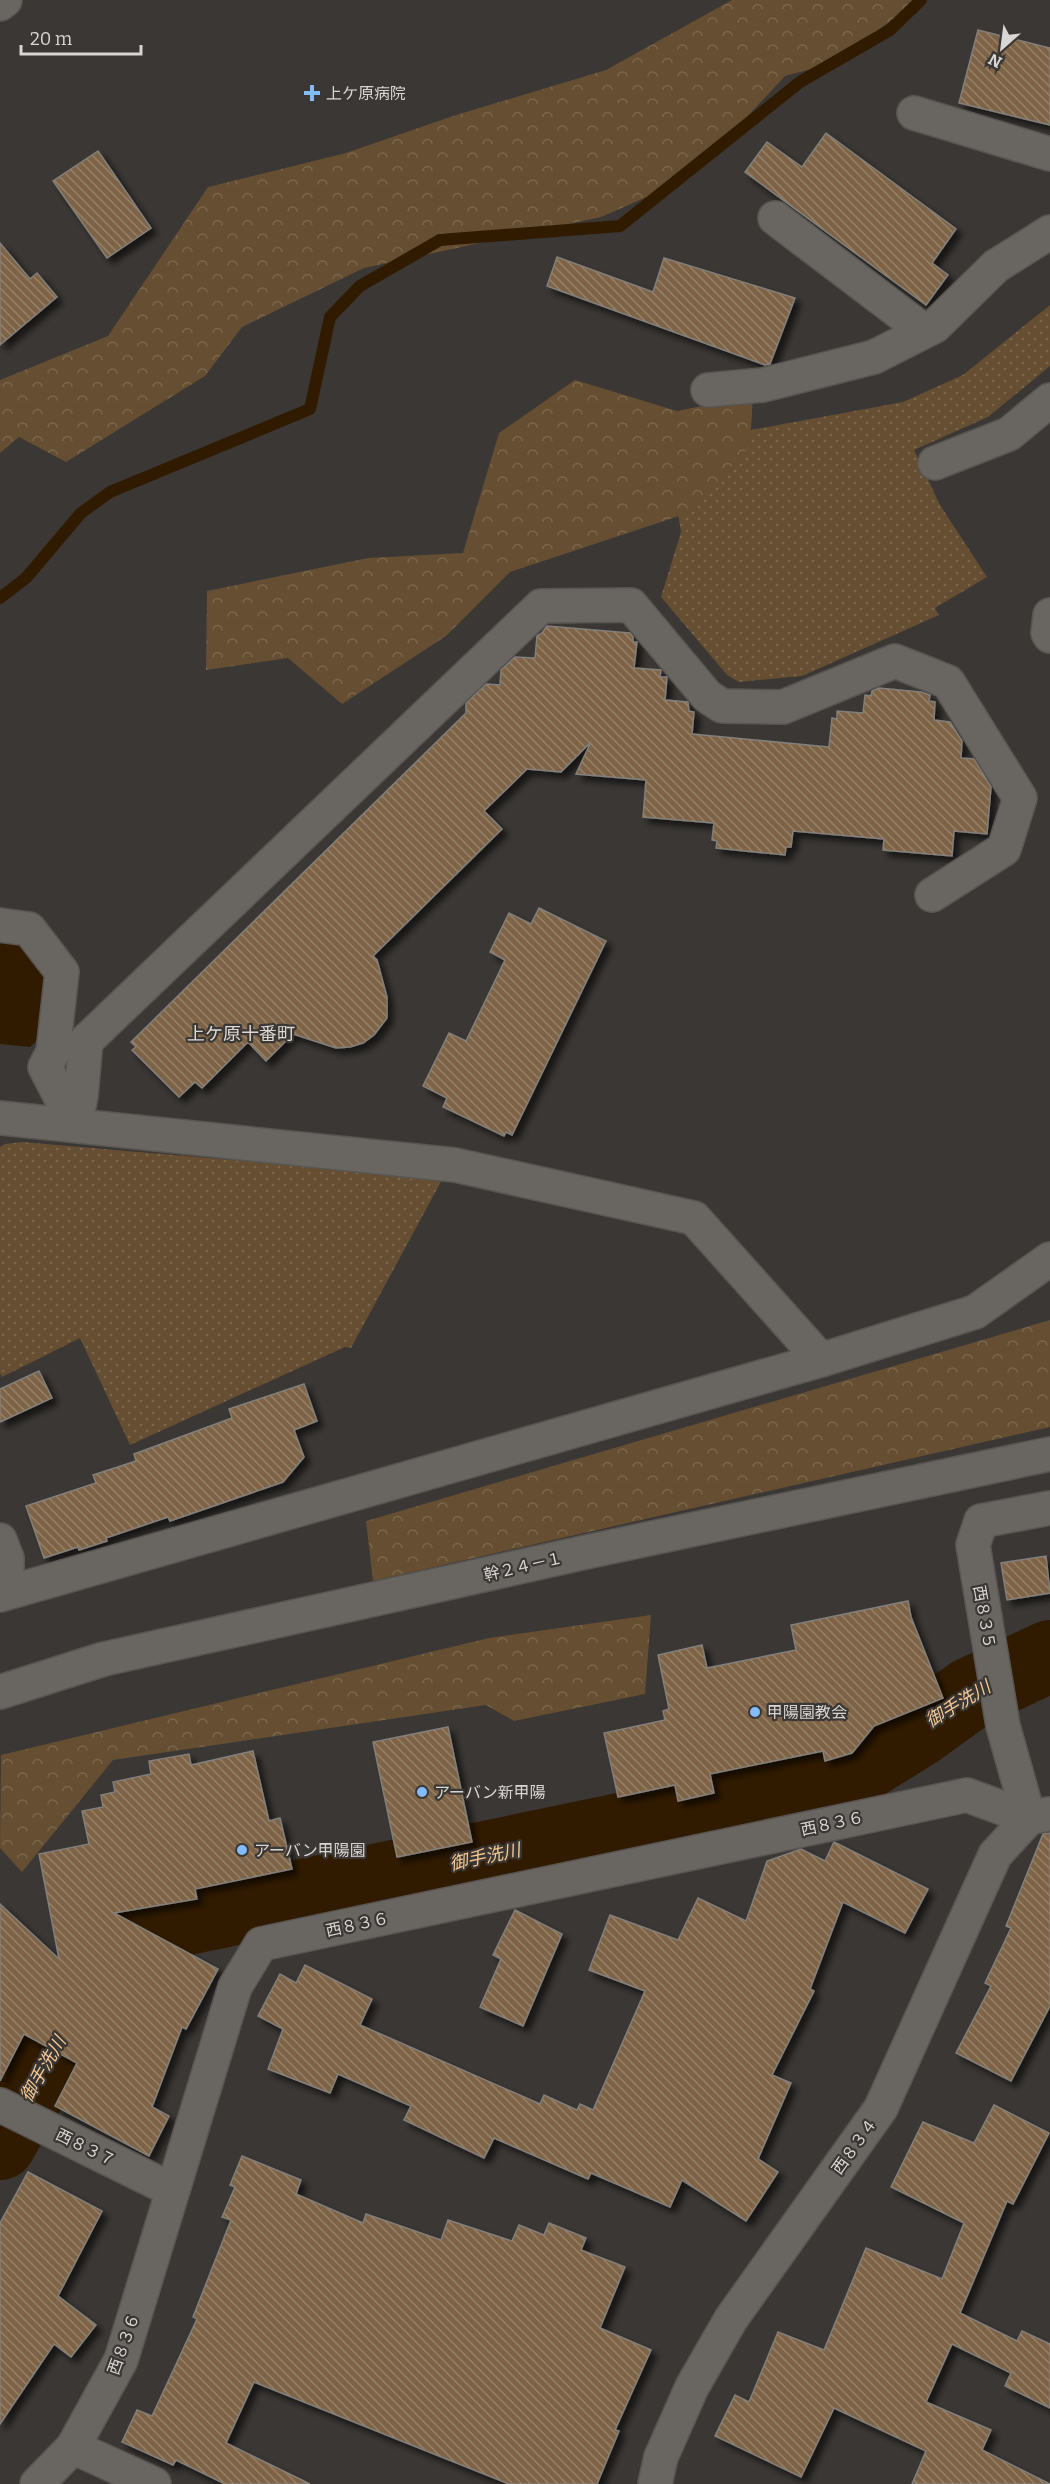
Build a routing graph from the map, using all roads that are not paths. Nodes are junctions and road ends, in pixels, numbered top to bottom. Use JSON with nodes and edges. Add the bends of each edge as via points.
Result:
{"nodes":[{"id":1,"x":5,"y":0,"type":"edge"},
{"id":2,"x":0,"y":4,"type":"edge"},
{"id":3,"x":914,"y":113,"type":"dead end"},
{"id":4,"x":1050,"y":154,"type":"edge"},
{"id":5,"x":776,"y":218,"type":"dead end"},
{"id":6,"x":1050,"y":232,"type":"edge"},
{"id":7,"x":924,"y":331,"type":"junction"},
{"id":8,"x":708,"y":390,"type":"dead end"},
{"id":9,"x":1050,"y":400,"type":"edge"},
{"id":10,"x":935,"y":463,"type":"dead end"},
{"id":11,"x":1050,"y":615,"type":"edge"},
{"id":12,"x":1050,"y":636,"type":"edge"},
{"id":13,"x":932,"y":895,"type":"dead end"},
{"id":14,"x":0,"y":925,"type":"edge"},
{"id":15,"x":0,"y":1118,"type":"edge"},
{"id":16,"x":75,"y":1125,"type":"junction"},
{"id":17,"x":1050,"y":1259,"type":"edge"},
{"id":18,"x":821,"y":1360,"type":"junction"},
{"id":19,"x":1050,"y":1454,"type":"edge"},
{"id":20,"x":1050,"y":1508,"type":"edge"},
{"id":21,"x":0,"y":1540,"type":"edge"},
{"id":22,"x":4,"y":1593,"type":"edge"},
{"id":23,"x":0,"y":1692,"type":"edge"},
{"id":24,"x":1039,"y":1816,"type":"edge"},
{"id":25,"x":13,"y":2111,"type":"edge"},
{"id":26,"x":172,"y":2190,"type":"junction"},
{"id":27,"x":73,"y":2447,"type":"junction"},
{"id":28,"x":37,"y":2484,"type":"edge"},
{"id":29,"x":154,"y":2484,"type":"edge"},
{"id":30,"x":655,"y":2484,"type":"edge"}],
"edges":[{"from":1,"to":2,"type":"street"},
{"from":3,"to":4,"type":"street"},
{"from":5,"to":7,"type":"street"},
{"from":6,"to":7,"type":"street","via":[[996,266]]},
{"from":7,"to":8,"type":"street","via":[[874,357],[764,385]]},
{"from":9,"to":10,"type":"street","via":[[1009,434]]},
{"from":11,"to":12,"type":"street"},
{"from":13,"to":16,"type":"street","via":[[1004,849],[1020,798],[948,682],[895,661],[783,707],[722,706],[707,696],[631,605],[541,606],[86,1041]]},
{"from":14,"to":16,"type":"street","via":[[29,929],[62,972],[53,1052],[45,1067]]},
{"from":15,"to":16,"type":"street"},
{"from":16,"to":18,"type":"street","via":[[455,1165],[694,1218]]},
{"from":17,"to":18,"type":"street","via":[[975,1312]]},
{"from":18,"to":22,"type":"street"},
{"from":19,"to":23,"type":"street","name":"幹２４－１","via":[[104,1659]]},
{"from":20,"to":24,"type":"street","name":"西８３５","via":[[981,1521],[973,1545],[1003,1726]]},
{"from":21,"to":22,"type":"street","via":[[7,1558]]},
{"from":24,"to":26,"type":"street","name":"西８３６","via":[[966,1795],[261,1944],[235,1987]]},
{"from":24,"to":30,"type":"street","name":"西８３４","via":[[995,1855],[881,2108],[731,2319],[692,2387],[661,2457]]},
{"from":25,"to":26,"type":"street","name":"西８３７"},
{"from":26,"to":27,"type":"street","name":"西８３６","via":[[121,2360]]},
{"from":27,"to":28,"type":"street","name":"西８３６"},
{"from":27,"to":29,"type":"street"}]}
